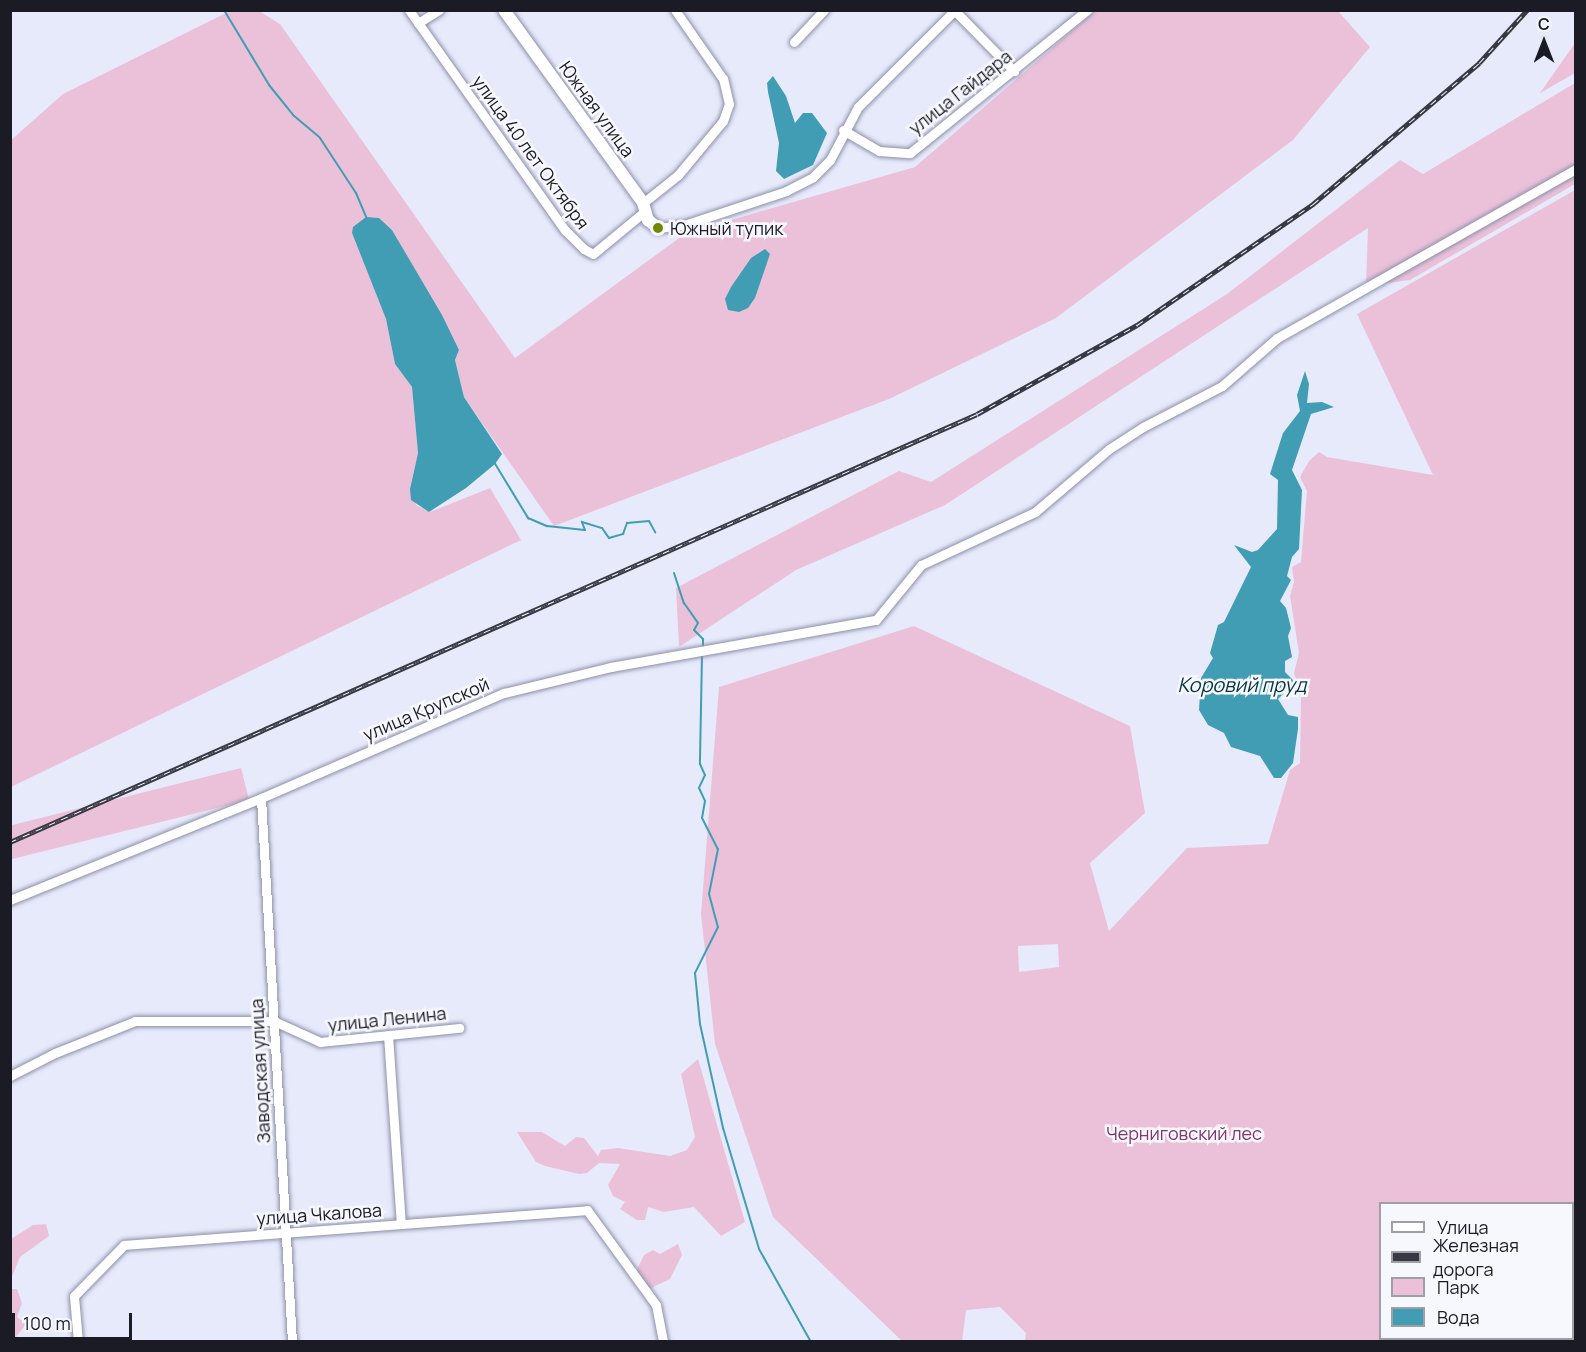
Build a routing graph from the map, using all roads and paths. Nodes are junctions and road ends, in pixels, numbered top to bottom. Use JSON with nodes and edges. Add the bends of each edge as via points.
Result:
{"nodes":[{"id":1,"x":409,"y":10,"type":"edge"},
{"id":2,"x":438,"y":10,"type":"edge"},
{"id":3,"x":504,"y":10,"type":"edge"},
{"id":4,"x":675,"y":10,"type":"edge"},
{"id":5,"x":825,"y":10,"type":"edge"},
{"id":6,"x":1087,"y":10,"type":"edge"},
{"id":7,"x":954,"y":11,"type":"edge"},
{"id":8,"x":418,"y":23,"type":"junction"},
{"id":9,"x":794,"y":42,"type":"dead end"},
{"id":10,"x":1014,"y":71,"type":"junction"},
{"id":11,"x":843,"y":130,"type":"junction"},
{"id":12,"x":1575,"y":169,"type":"edge"},
{"id":13,"x":644,"y":207,"type":"junction"},
{"id":14,"x":658,"y":228,"type":"joint"},
{"id":15,"x":261,"y":798,"type":"junction"},
{"id":16,"x":10,"y":900,"type":"edge"},
{"id":17,"x":274,"y":1021,"type":"junction"},
{"id":18,"x":459,"y":1028,"type":"dead end"},
{"id":19,"x":388,"y":1035,"type":"junction"},
{"id":20,"x":10,"y":1076,"type":"edge"},
{"id":21,"x":401,"y":1224,"type":"junction"},
{"id":22,"x":286,"y":1233,"type":"junction"},
{"id":23,"x":78,"y":1341,"type":"edge"},
{"id":24,"x":292,"y":1341,"type":"edge"},
{"id":25,"x":663,"y":1341,"type":"edge"}],
"edges":[{"from":1,"to":8,"type":"street","name":"улица 40 лет Октября"},
{"from":2,"to":8,"type":"street"},
{"from":3,"to":13,"type":"street","name":"Южная улица"},
{"from":4,"to":13,"type":"street","via":[[727,88],[729,104],[718,127],[678,175]]},
{"from":5,"to":9,"type":"street"},
{"from":6,"to":10,"type":"street","name":"улица Гайдара"},
{"from":7,"to":10,"type":"street"},
{"from":7,"to":11,"type":"street","via":[[858,107]]},
{"from":8,"to":13,"type":"street","name":"улица 40 лет Октября","via":[[565,230],[584,249],[593,254]]},
{"from":10,"to":11,"type":"street","name":"улица Гайдара","via":[[910,153],[879,151]]},
{"from":11,"to":14,"type":"street","via":[[830,160],[813,177],[786,191],[684,225]]},
{"from":12,"to":15,"type":"street","name":"улица Крупской","via":[[1277,338],[1222,386],[1109,449],[1035,512],[921,565],[876,620],[611,667],[504,693]]},
{"from":13,"to":14,"type":"street","name":"Южная улица"},
{"from":15,"to":16,"type":"street","name":"улица Крупской"},
{"from":15,"to":17,"type":"street","name":"Заводская улица"},
{"from":17,"to":19,"type":"street","name":"улица Ленина","via":[[320,1042]]},
{"from":17,"to":20,"type":"street","name":"улица Ленина","via":[[135,1021]]},
{"from":17,"to":22,"type":"street","name":"Заводская улица"},
{"from":18,"to":19,"type":"street","name":"улица Ленина"},
{"from":19,"to":21,"type":"street"},
{"from":21,"to":22,"type":"street","name":"улица Чкалова"},
{"from":21,"to":25,"type":"street","name":"улица Чкалова","via":[[587,1210],[656,1305]]},
{"from":22,"to":23,"type":"street","name":"улица Чкалова","via":[[124,1245],[74,1296]]},
{"from":22,"to":24,"type":"street","name":"Заводская улица"}]}
